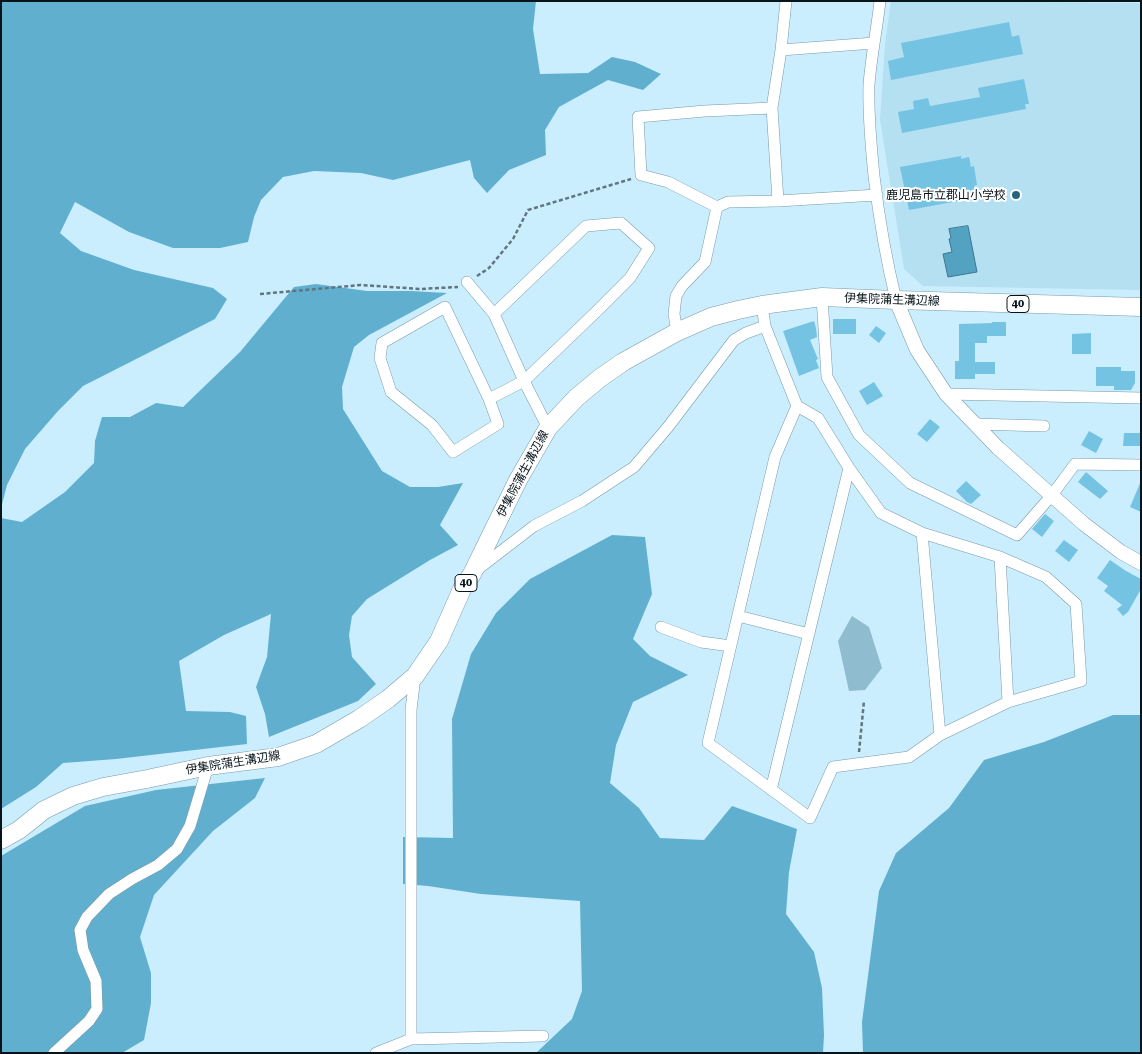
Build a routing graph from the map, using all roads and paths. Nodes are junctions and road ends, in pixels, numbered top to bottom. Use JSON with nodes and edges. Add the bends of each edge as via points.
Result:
{"nodes":[{"id":1,"x":786,"y":1,"type":"edge"},
{"id":2,"x":880,"y":1,"type":"edge"},
{"id":3,"x":874,"y":43,"type":"junction"},
{"id":4,"x":781,"y":50,"type":"junction"},
{"id":5,"x":772,"y":108,"type":"junction"},
{"id":6,"x":641,"y":176,"type":"junction"},
{"id":7,"x":877,"y":195,"type":"junction"},
{"id":8,"x":778,"y":200,"type":"junction"},
{"id":9,"x":717,"y":208,"type":"junction"},
{"id":10,"x":467,"y":282,"type":"junction"},
{"id":11,"x":260,"y":294,"type":"dead end"},
{"id":12,"x":822,"y":297,"type":"junction"},
{"id":13,"x":896,"y":300,"type":"junction"},
{"id":14,"x":762,"y":305,"type":"junction"},
{"id":15,"x":1141,"y":307,"type":"edge"},
{"id":16,"x":494,"y":314,"type":"junction"},
{"id":17,"x":765,"y":326,"type":"junction"},
{"id":18,"x":677,"y":332,"type":"junction"},
{"id":19,"x":524,"y":380,"type":"junction"},
{"id":20,"x":946,"y":394,"type":"junction"},
{"id":21,"x":1141,"y":398,"type":"edge"},
{"id":22,"x":489,"y":399,"type":"junction"},
{"id":23,"x":797,"y":406,"type":"junction"},
{"id":24,"x":975,"y":424,"type":"junction"},
{"id":25,"x":1044,"y":426,"type":"dead end"},
{"id":26,"x":548,"y":428,"type":"junction"},
{"id":27,"x":1141,"y":465,"type":"edge"},
{"id":28,"x":849,"y":468,"type":"junction"},
{"id":29,"x":1052,"y":495,"type":"junction"},
{"id":30,"x":922,"y":533,"type":"junction"},
{"id":31,"x":1000,"y":557,"type":"junction"},
{"id":32,"x":1141,"y":563,"type":"edge"},
{"id":33,"x":472,"y":574,"type":"junction"},
{"id":34,"x":738,"y":616,"type":"junction"},
{"id":35,"x":660,"y":627,"type":"dead end"},
{"id":36,"x":809,"y":634,"type":"junction"},
{"id":37,"x":731,"y":646,"type":"junction"},
{"id":38,"x":415,"y":676,"type":"junction"},
{"id":39,"x":864,"y":701,"type":"dead end"},
{"id":40,"x":1008,"y":702,"type":"junction"},
{"id":41,"x":940,"y":735,"type":"junction"},
{"id":42,"x":858,"y":764,"type":"junction"},
{"id":43,"x":208,"y":766,"type":"junction"},
{"id":44,"x":771,"y":790,"type":"junction"},
{"id":45,"x":1,"y":840,"type":"edge"},
{"id":46,"x":543,"y":1036,"type":"dead end"},
{"id":47,"x":411,"y":1039,"type":"junction"},
{"id":48,"x":54,"y":1053,"type":"edge"},
{"id":49,"x":376,"y":1053,"type":"edge"}],
"edges":[{"from":1,"to":4,"type":"street"},
{"from":2,"to":3,"type":"street"},
{"from":3,"to":4,"type":"street"},
{"from":3,"to":7,"type":"street","via":[[869,114]]},
{"from":4,"to":5,"type":"street"},
{"from":5,"to":6,"type":"street","via":[[638,117]]},
{"from":5,"to":8,"type":"street"},
{"from":6,"to":9,"type":"street","via":[[668,182]]},
{"from":6,"to":10,"type":"path","via":[[528,210],[513,239],[489,268]]},
{"from":7,"to":8,"type":"street"},
{"from":7,"to":13,"type":"street"},
{"from":8,"to":9,"type":"street","via":[[728,202]]},
{"from":9,"to":18,"type":"street","via":[[706,262],[676,296]]},
{"from":10,"to":11,"type":"path","via":[[460,287],[361,286]]},
{"from":10,"to":16,"type":"street"},
{"from":12,"to":13,"type":"main road","name":"伊集院蒲生溝辺線","number":"40"},
{"from":12,"to":14,"type":"main road","name":"伊集院蒲生溝辺線","number":"40"},
{"from":12,"to":29,"type":"street","via":[[827,377],[859,435],[910,482],[1016,535]]},
{"from":13,"to":15,"type":"main road","name":"伊集院蒲生溝辺線","number":"40"},
{"from":13,"to":20,"type":"street","via":[[917,350]]},
{"from":14,"to":17,"type":"street"},
{"from":14,"to":18,"type":"main road","name":"伊集院蒲生溝辺線","number":"40","via":[[711,317]]},
{"from":16,"to":19,"type":"street"},
{"from":16,"to":19,"type":"street","via":[[586,226],[621,224],[649,248],[630,278]]},
{"from":17,"to":23,"type":"street"},
{"from":17,"to":33,"type":"street","via":[[734,340],[634,467],[582,501],[534,526]]},
{"from":18,"to":26,"type":"main road","name":"伊集院蒲生溝辺線","number":"40","via":[[600,378]]},
{"from":19,"to":22,"type":"street"},
{"from":19,"to":26,"type":"street"},
{"from":20,"to":21,"type":"street"},
{"from":20,"to":24,"type":"street"},
{"from":22,"to":22,"type":"street","via":[[445,307],[382,343],[380,358],[391,392],[432,425],[453,452],[498,424]]},
{"from":23,"to":28,"type":"street","via":[[818,418]]},
{"from":23,"to":34,"type":"street","via":[[775,457]]},
{"from":24,"to":25,"type":"street"},
{"from":24,"to":29,"type":"street"},
{"from":26,"to":33,"type":"main road","name":"伊集院蒲生溝辺線","number":"40","via":[[518,480]]},
{"from":27,"to":29,"type":"street","via":[[1075,464]]},
{"from":28,"to":30,"type":"street","via":[[881,513]]},
{"from":28,"to":36,"type":"street"},
{"from":29,"to":32,"type":"street","via":[[1084,524]]},
{"from":30,"to":31,"type":"street"},
{"from":30,"to":41,"type":"street"},
{"from":31,"to":40,"type":"street"},
{"from":31,"to":40,"type":"street","via":[[1046,577],[1076,604],[1081,681]]},
{"from":33,"to":38,"type":"main road","name":"伊集院蒲生溝辺線","number":"40","via":[[439,641]]},
{"from":34,"to":36,"type":"street"},
{"from":34,"to":37,"type":"street"},
{"from":35,"to":37,"type":"street","via":[[701,642]]},
{"from":36,"to":44,"type":"street"},
{"from":37,"to":44,"type":"street","via":[[708,743]]},
{"from":38,"to":43,"type":"main road","name":"伊集院蒲生溝辺線","number":"40","via":[[359,719],[316,744],[278,757]]},
{"from":38,"to":47,"type":"street","via":[[411,710]]},
{"from":39,"to":42,"type":"path"},
{"from":40,"to":41,"type":"street"},
{"from":41,"to":42,"type":"street","via":[[909,757]]},
{"from":42,"to":44,"type":"street","via":[[833,767],[810,818]]},
{"from":43,"to":45,"type":"main road","name":"伊集院蒲生溝辺線","number":"40","via":[[103,786],[73,796],[44,810]]},
{"from":43,"to":48,"type":"street","via":[[190,826],[177,849],[158,865],[109,894],[86,917],[80,930],[83,950],[96,981],[97,1009],[89,1021]]},
{"from":46,"to":47,"type":"street"},
{"from":47,"to":49,"type":"street"}]}
